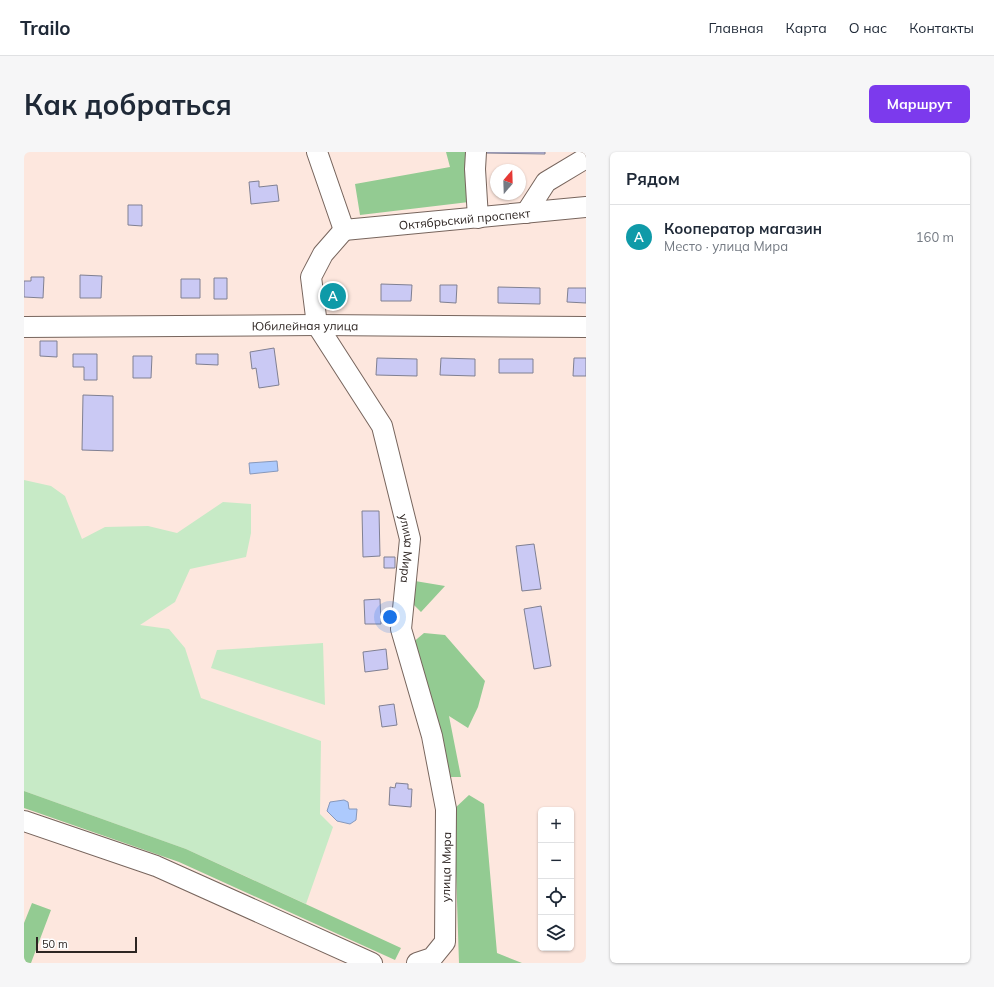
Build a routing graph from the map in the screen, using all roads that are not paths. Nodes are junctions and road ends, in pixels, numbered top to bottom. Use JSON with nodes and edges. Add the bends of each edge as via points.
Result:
{"nodes":[{"id":1,"x":317,"y":152,"type":"edge"},
{"id":2,"x":476,"y":152,"type":"edge"},
{"id":3,"x":586,"y":158,"type":"edge"},
{"id":4,"x":586,"y":207,"type":"edge"},
{"id":5,"x":526,"y":213,"type":"junction"},
{"id":6,"x":478,"y":218,"type":"junction"},
{"id":7,"x":344,"y":230,"type":"junction"},
{"id":8,"x":317,"y":325,"type":"junction"},
{"id":9,"x":24,"y":327,"type":"edge"},
{"id":10,"x":586,"y":327,"type":"edge"},
{"id":11,"x":24,"y":821,"type":"edge"},
{"id":12,"x":372,"y":963,"type":"edge"},
{"id":13,"x":417,"y":963,"type":"edge"}],
"edges":[{"from":1,"to":7,"type":"street"},
{"from":2,"to":6,"type":"street"},
{"from":3,"to":5,"type":"street","via":[[546,182]]},
{"from":4,"to":5,"type":"street","name":"Октябрьский проспект"},
{"from":5,"to":6,"type":"street","name":"Октябрьский проспект"},
{"from":6,"to":7,"type":"street","name":"Октябрьский проспект"},
{"from":7,"to":8,"type":"street","name":"улица Мира","via":[[323,254],[312,277]]},
{"from":8,"to":9,"type":"street","name":"Юбилейная улица"},
{"from":8,"to":10,"type":"street","name":"Юбилейная улица"},
{"from":8,"to":13,"type":"street","name":"улица Мира","via":[[382,426],[410,539],[401,629],[432,736],[446,809],[445,942],[432,958]]},
{"from":11,"to":12,"type":"street","via":[[156,866]]}]}
